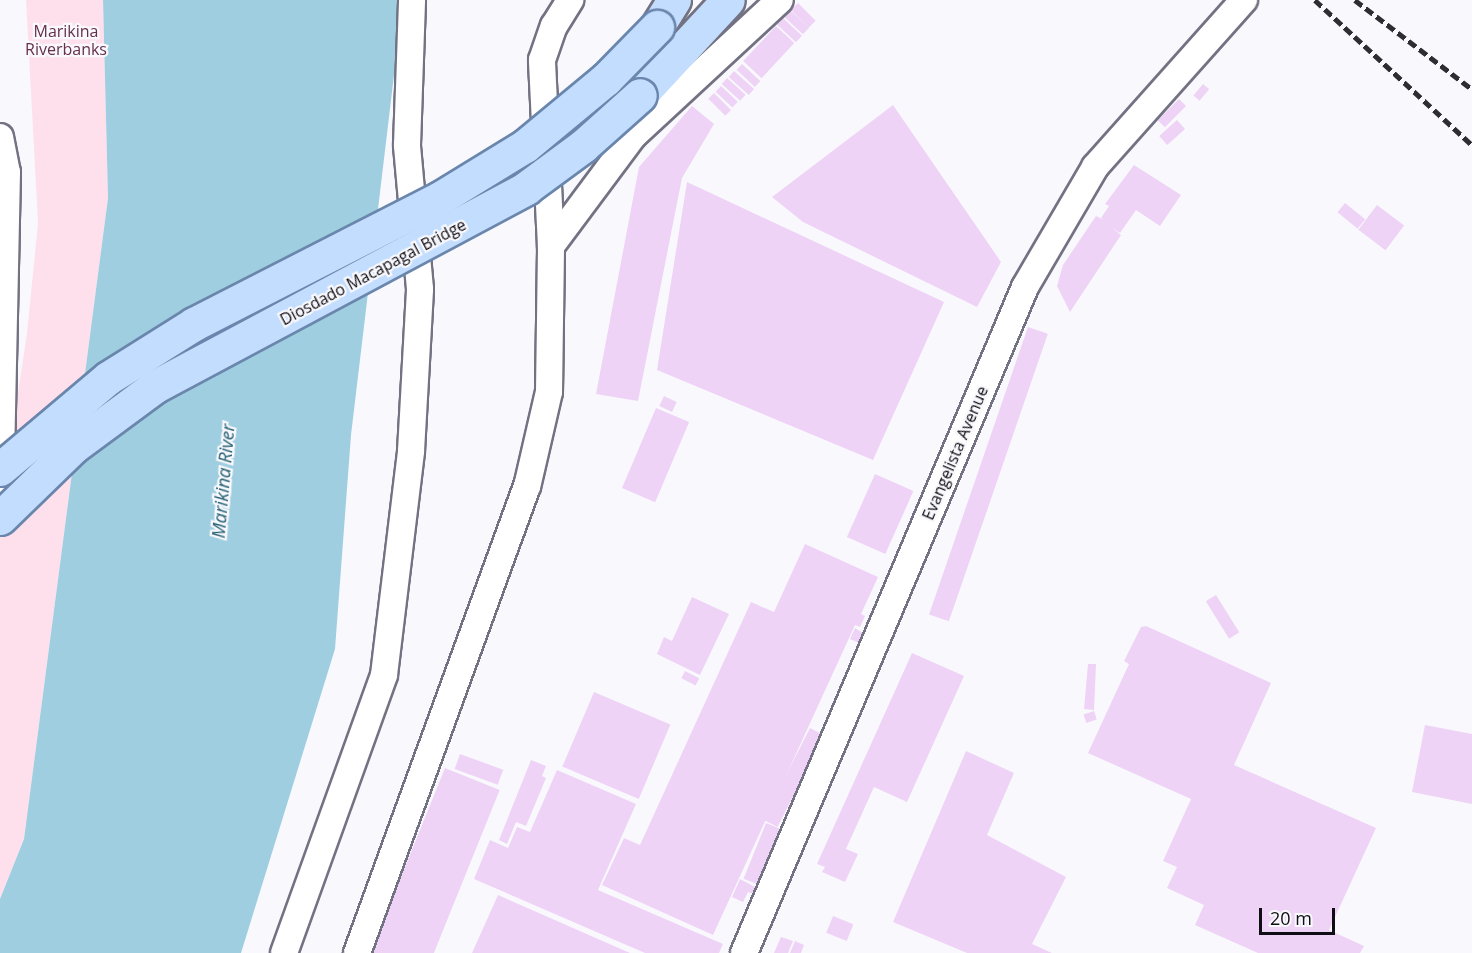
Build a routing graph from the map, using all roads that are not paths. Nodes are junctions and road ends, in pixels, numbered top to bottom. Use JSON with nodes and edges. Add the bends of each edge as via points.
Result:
{"nodes":[{"id":1,"x":412,"y":0,"type":"edge"},
{"id":2,"x":570,"y":0,"type":"edge"},
{"id":3,"x":674,"y":0,"type":"edge"},
{"id":4,"x":728,"y":0,"type":"edge"},
{"id":5,"x":780,"y":0,"type":"edge"},
{"id":6,"x":1244,"y":0,"type":"edge"},
{"id":7,"x":0,"y":137,"type":"edge"},
{"id":8,"x":551,"y":246,"type":"junction"},
{"id":9,"x":0,"y":469,"type":"edge"},
{"id":10,"x":0,"y":513,"type":"edge"},
{"id":11,"x":0,"y":519,"type":"edge"},
{"id":12,"x":284,"y":953,"type":"edge"},
{"id":13,"x":357,"y":953,"type":"edge"},
{"id":14,"x":744,"y":953,"type":"edge"}],
"edges":[{"from":1,"to":12,"type":"street","via":[[407,144],[420,289],[411,451],[384,675]]},
{"from":2,"to":8,"type":"street","via":[[554,26],[542,60]]},
{"from":3,"to":9,"type":"main road","name":"Diosdado Macapagal Bridge","bridge":true,"via":[[657,27],[606,79],[525,146],[440,198],[194,324],[108,378]]},
{"from":4,"to":11,"type":"main road","name":"Diosdado Macapagal Bridge","bridge":true,"via":[[640,95],[583,146],[526,188],[154,387],[73,447]]},
{"from":5,"to":8,"type":"street","via":[[633,136]]},
{"from":6,"to":14,"type":"street","name":"Evangelista Avenue","via":[[1095,167],[1025,287]]},
{"from":7,"to":10,"type":"street","via":[[8,172],[8,269]]},
{"from":8,"to":13,"type":"street","via":[[549,392],[527,487]]}]}
